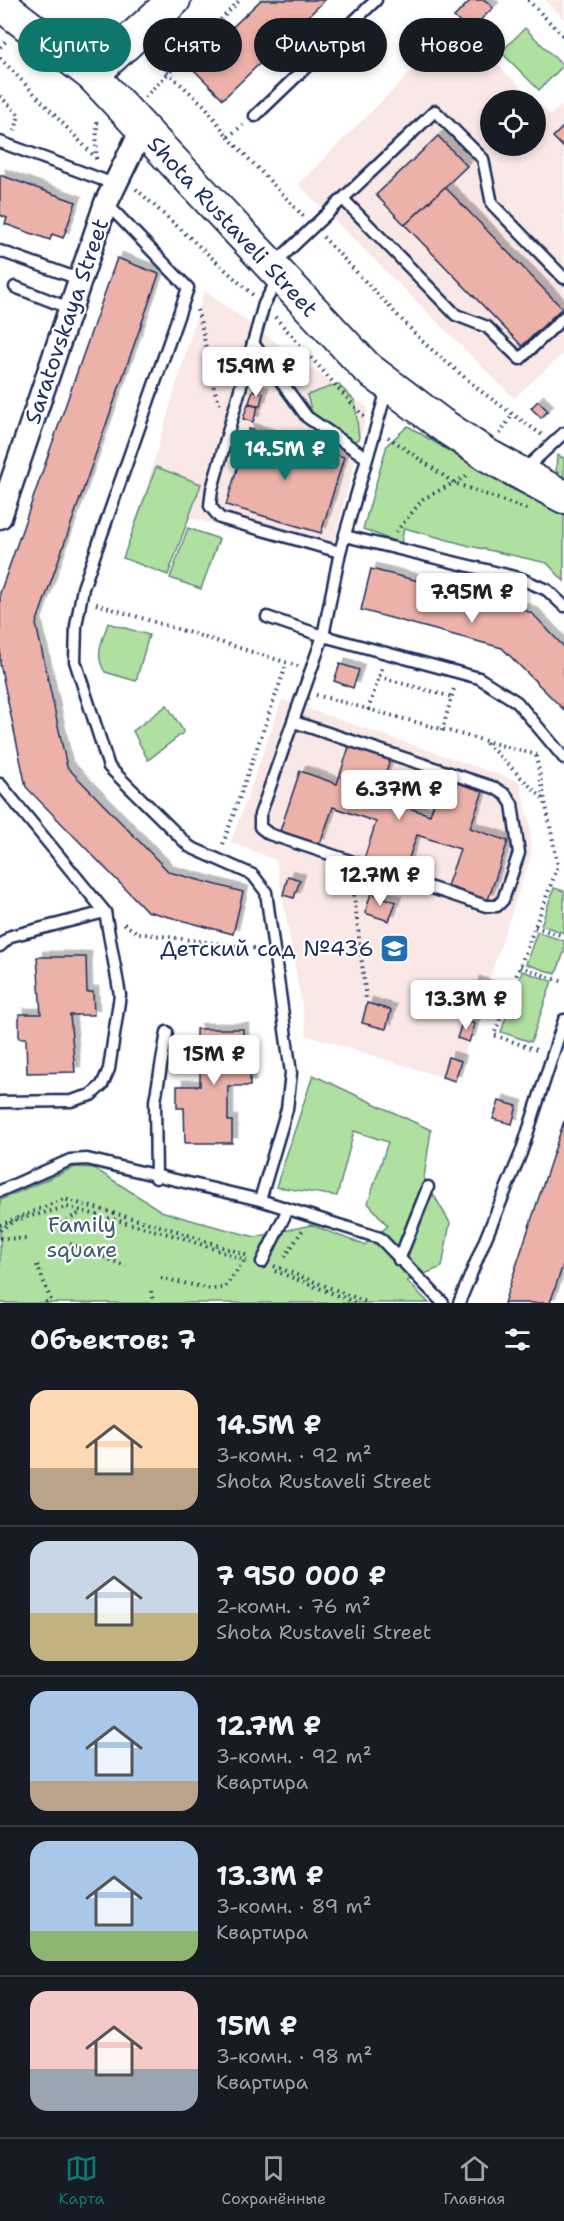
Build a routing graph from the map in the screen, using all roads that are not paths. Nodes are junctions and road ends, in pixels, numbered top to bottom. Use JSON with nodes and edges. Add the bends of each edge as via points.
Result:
{"nodes":[{"id":1,"x":174,"y":0,"type":"edge"},
{"id":2,"x":376,"y":0,"type":"edge"},
{"id":3,"x":0,"y":4,"type":"edge"},
{"id":4,"x":92,"y":75,"type":"junction"},
{"id":5,"x":255,"y":116,"type":"road end"},
{"id":6,"x":142,"y":129,"type":"junction"},
{"id":7,"x":5,"y":144,"type":"edge"},
{"id":8,"x":110,"y":193,"type":"junction"},
{"id":9,"x":344,"y":200,"type":"junction"},
{"id":10,"x":0,"y":251,"type":"edge"},
{"id":11,"x":275,"y":272,"type":"junction"},
{"id":12,"x":564,"y":278,"type":"edge"},
{"id":13,"x":79,"y":279,"type":"junction"},
{"id":14,"x":15,"y":287,"type":"dead end"},
{"id":15,"x":69,"y":308,"type":"junction"},
{"id":16,"x":564,"y":317,"type":"edge"},
{"id":17,"x":253,"y":343,"type":"junction"},
{"id":18,"x":388,"y":386,"type":"junction"},
{"id":19,"x":564,"y":433,"type":"edge"},
{"id":20,"x":367,"y":458,"type":"junction"},
{"id":21,"x":521,"y":474,"type":"junction"},
{"id":22,"x":564,"y":497,"type":"edge"},
{"id":23,"x":0,"y":514,"type":"edge"},
{"id":24,"x":345,"y":536,"type":"junction"},
{"id":25,"x":340,"y":552,"type":"junction"},
{"id":26,"x":564,"y":606,"type":"edge"},
{"id":27,"x":267,"y":616,"type":"dead end"},
{"id":28,"x":323,"y":636,"type":"junction"},
{"id":29,"x":294,"y":722,"type":"junction"},
{"id":30,"x":564,"y":758,"type":"edge"},
{"id":31,"x":0,"y":784,"type":"edge"},
{"id":32,"x":105,"y":912,"type":"junction"},
{"id":33,"x":0,"y":946,"type":"edge"},
{"id":34,"x":564,"y":1020,"type":"edge"},
{"id":35,"x":167,"y":1032,"type":"dead end"},
{"id":36,"x":0,"y":1102,"type":"edge"},
{"id":37,"x":156,"y":1178,"type":"junction"},
{"id":38,"x":428,"y":1187,"type":"dead end"},
{"id":39,"x":0,"y":1191,"type":"edge"},
{"id":40,"x":261,"y":1200,"type":"junction"},
{"id":41,"x":288,"y":1209,"type":"junction"},
{"id":42,"x":399,"y":1260,"type":"junction"},
{"id":43,"x":262,"y":1265,"type":"road end"},
{"id":44,"x":443,"y":1303,"type":"edge"},
{"id":45,"x":459,"y":1303,"type":"edge"}],
"edges":[{"from":1,"to":4,"type":"street"},
{"from":2,"to":5,"type":"lane"},
{"from":3,"to":4,"type":"street","name":"Shota Rustaveli Street"},
{"from":4,"to":6,"type":"street","name":"Shota Rustaveli Street"},
{"from":6,"to":8,"type":"street","name":"Saratovskaya Street"},
{"from":6,"to":11,"type":"street","name":"Shota Rustaveli Street"},
{"from":7,"to":8,"type":"lane"},
{"from":8,"to":13,"type":"street","name":"Saratovskaya Street"},
{"from":8,"to":40,"type":"lane","via":[[188,288],[81,600],[75,661],[109,767],[190,847],[253,875],[266,892],[291,1073],[287,1109]]},
{"from":9,"to":11,"type":"lane"},
{"from":9,"to":12,"type":"lane","via":[[435,111],[483,159],[492,204]]},
{"from":9,"to":16,"type":"lane","via":[[456,315],[487,327],[520,359]]},
{"from":10,"to":13,"type":"lane"},
{"from":11,"to":17,"type":"lane"},
{"from":11,"to":18,"type":"street","name":"Shota Rustaveli Street","via":[[347,349]]},
{"from":13,"to":15,"type":"street","name":"Saratovskaya Street"},
{"from":14,"to":15,"type":"lane"},
{"from":15,"to":23,"type":"street","name":"Saratovskaya Street"},
{"from":17,"to":20,"type":"lane","via":[[306,417]]},
{"from":17,"to":25,"type":"lane","via":[[210,506],[220,518]]},
{"from":18,"to":20,"type":"lane"},
{"from":18,"to":21,"type":"street","name":"Shota Rustaveli Street"},
{"from":19,"to":21,"type":"lane"},
{"from":20,"to":24,"type":"lane"},
{"from":21,"to":22,"type":"street","name":"Shota Rustaveli Street"},
{"from":24,"to":25,"type":"lane"},
{"from":24,"to":26,"type":"lane","via":[[519,578],[547,590]]},
{"from":25,"to":28,"type":"lane"},
{"from":27,"to":28,"type":"lane"},
{"from":28,"to":29,"type":"lane"},
{"from":28,"to":30,"type":"lane","via":[[479,678],[517,702]]},
{"from":29,"to":29,"type":"lane","via":[[260,827],[269,834],[486,906],[497,906],[503,900],[519,853],[512,804],[506,795],[495,788]]},
{"from":31,"to":32,"type":"lane"},
{"from":32,"to":33,"type":"lane","via":[[11,936]]},
{"from":32,"to":36,"type":"lane","via":[[120,994],[102,1085],[91,1095],[71,1101]]},
{"from":34,"to":45,"type":"lane","via":[[520,1153]]},
{"from":35,"to":37,"type":"lane","via":[[155,1101]]},
{"from":37,"to":39,"type":"lane","via":[[87,1160],[70,1160]]},
{"from":37,"to":40,"type":"lane"},
{"from":38,"to":42,"type":"lane"},
{"from":40,"to":41,"type":"lane"},
{"from":41,"to":42,"type":"lane","via":[[380,1238]]},
{"from":41,"to":43,"type":"lane"},
{"from":42,"to":44,"type":"lane"}]}
